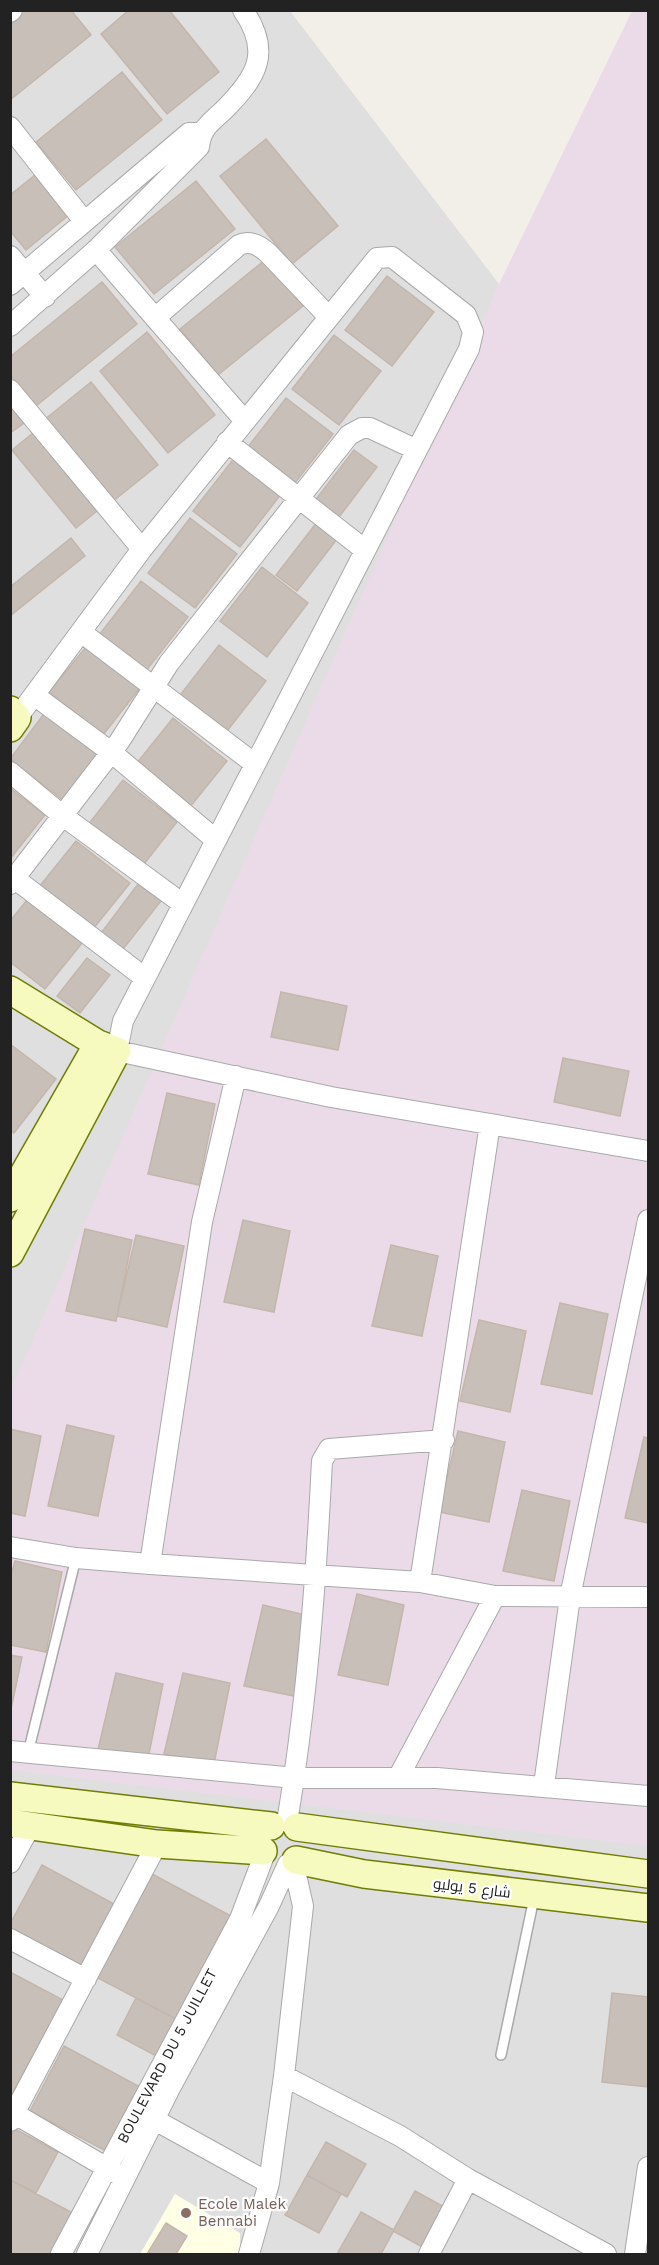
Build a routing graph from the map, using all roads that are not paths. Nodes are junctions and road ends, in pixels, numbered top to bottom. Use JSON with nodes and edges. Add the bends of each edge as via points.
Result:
{"nodes":[{"id":1,"x":243,"y":10,"type":"edge"},
{"id":2,"x":10,"y":127,"type":"edge"},
{"id":3,"x":201,"y":133,"type":"junction"},
{"id":4,"x":18,"y":152,"type":"edge"},
{"id":5,"x":84,"y":221,"type":"junction"},
{"id":6,"x":96,"y":250,"type":"junction"},
{"id":7,"x":10,"y":256,"type":"edge"},
{"id":8,"x":17,"y":280,"type":"edge"},
{"id":9,"x":45,"y":297,"type":"junction"},
{"id":10,"x":328,"y":316,"type":"junction"},
{"id":11,"x":155,"y":318,"type":"junction"},
{"id":12,"x":10,"y":326,"type":"edge"},
{"id":13,"x":10,"y":390,"type":"edge"},
{"id":14,"x":244,"y":420,"type":"junction"},
{"id":15,"x":227,"y":442,"type":"junction"},
{"id":16,"x":417,"y":450,"type":"junction"},
{"id":17,"x":297,"y":500,"type":"junction"},
{"id":18,"x":142,"y":549,"type":"junction"},
{"id":19,"x":365,"y":550,"type":"junction"},
{"id":20,"x":81,"y":632,"type":"junction"},
{"id":21,"x":152,"y":688,"type":"junction"},
{"id":22,"x":34,"y":695,"type":"junction"},
{"id":23,"x":13,"y":719,"type":"edge"},
{"id":24,"x":111,"y":752,"type":"junction"},
{"id":25,"x":255,"y":764,"type":"junction"},
{"id":26,"x":10,"y":772,"type":"edge"},
{"id":27,"x":63,"y":816,"type":"junction"},
{"id":28,"x":216,"y":840,"type":"junction"},
{"id":29,"x":12,"y":879,"type":"edge"},
{"id":30,"x":183,"y":904,"type":"junction"},
{"id":31,"x":145,"y":978,"type":"junction"},
{"id":32,"x":10,"y":990,"type":"edge"},
{"id":33,"x":108,"y":1048,"type":"junction"},
{"id":34,"x":236,"y":1076,"type":"junction"},
{"id":35,"x":490,"y":1124,"type":"junction"},
{"id":36,"x":648,"y":1151,"type":"edge"},
{"id":37,"x":10,"y":1198,"type":"edge"},
{"id":38,"x":648,"y":1220,"type":"edge"},
{"id":39,"x":12,"y":1246,"type":"edge"},
{"id":40,"x":444,"y":1440,"type":"junction"},
{"id":41,"x":10,"y":1547,"type":"edge"},
{"id":42,"x":76,"y":1557,"type":"junction"},
{"id":43,"x":150,"y":1564,"type":"junction"},
{"id":44,"x":316,"y":1576,"type":"junction"},
{"id":45,"x":420,"y":1582,"type":"junction"},
{"id":46,"x":495,"y":1596,"type":"junction"},
{"id":47,"x":648,"y":1597,"type":"edge"},
{"id":48,"x":570,"y":1598,"type":"junction"},
{"id":49,"x":19,"y":1752,"type":"edge"},
{"id":50,"x":399,"y":1776,"type":"junction"},
{"id":51,"x":295,"y":1778,"type":"junction"},
{"id":52,"x":544,"y":1785,"type":"junction"},
{"id":53,"x":10,"y":1796,"type":"edge"},
{"id":54,"x":648,"y":1796,"type":"edge"},
{"id":55,"x":21,"y":1824,"type":"edge"},
{"id":56,"x":157,"y":1844,"type":"junction"},
{"id":57,"x":283,"y":1846,"type":"junction"},
{"id":58,"x":10,"y":1863,"type":"edge"},
{"id":59,"x":648,"y":1874,"type":"edge"},
{"id":60,"x":534,"y":1896,"type":"junction"},
{"id":61,"x":648,"y":1908,"type":"edge"},
{"id":62,"x":10,"y":1939,"type":"edge"},
{"id":63,"x":86,"y":1978,"type":"junction"},
{"id":64,"x":501,"y":2055,"type":"dead end"},
{"id":65,"x":284,"y":2076,"type":"junction"},
{"id":66,"x":12,"y":2115,"type":"edge"},
{"id":67,"x":156,"y":2120,"type":"junction"},
{"id":68,"x":648,"y":2167,"type":"edge"},
{"id":69,"x":107,"y":2169,"type":"junction"},
{"id":70,"x":127,"y":2178,"type":"junction"},
{"id":71,"x":468,"y":2179,"type":"junction"},
{"id":72,"x":269,"y":2183,"type":"junction"},
{"id":73,"x":646,"y":2189,"type":"edge"},
{"id":74,"x":61,"y":2254,"type":"edge"},
{"id":75,"x":87,"y":2254,"type":"edge"},
{"id":76,"x":249,"y":2254,"type":"edge"},
{"id":77,"x":429,"y":2254,"type":"edge"},
{"id":78,"x":606,"y":2254,"type":"edge"},
{"id":79,"x":635,"y":2254,"type":"edge"}],
"edges":[{"from":1,"to":3,"type":"street","via":[[258,38],[259,60],[243,88]]},
{"from":2,"to":4,"type":"street"},
{"from":3,"to":5,"type":"street","via":[[189,133]]},
{"from":3,"to":6,"type":"street","via":[[199,147]]},
{"from":4,"to":5,"type":"street"},
{"from":5,"to":8,"type":"street"},
{"from":6,"to":9,"type":"street"},
{"from":6,"to":11,"type":"street"},
{"from":7,"to":8,"type":"street"},
{"from":8,"to":9,"type":"street"},
{"from":9,"to":12,"type":"street"},
{"from":10,"to":11,"type":"street","via":[[268,253],[248,243],[239,245]]},
{"from":10,"to":14,"type":"street"},
{"from":10,"to":16,"type":"street","via":[[372,263],[384,256],[392,257],[468,317],[473,332],[469,349]]},
{"from":11,"to":14,"type":"street"},
{"from":13,"to":18,"type":"street"},
{"from":14,"to":15,"type":"street"},
{"from":15,"to":17,"type":"street"},
{"from":15,"to":18,"type":"street"},
{"from":16,"to":17,"type":"street","via":[[370,428],[354,431]]},
{"from":16,"to":19,"type":"street"},
{"from":17,"to":19,"type":"street"},
{"from":17,"to":21,"type":"street"},
{"from":18,"to":20,"type":"street"},
{"from":19,"to":25,"type":"street"},
{"from":20,"to":21,"type":"street"},
{"from":20,"to":22,"type":"street"},
{"from":21,"to":24,"type":"street"},
{"from":21,"to":25,"type":"street"},
{"from":22,"to":23,"type":"street"},
{"from":22,"to":24,"type":"street"},
{"from":24,"to":27,"type":"street"},
{"from":24,"to":28,"type":"street"},
{"from":25,"to":28,"type":"street"},
{"from":26,"to":27,"type":"street"},
{"from":27,"to":29,"type":"street"},
{"from":27,"to":30,"type":"street"},
{"from":28,"to":30,"type":"street"},
{"from":29,"to":31,"type":"street"},
{"from":30,"to":31,"type":"street"},
{"from":31,"to":33,"type":"street"},
{"from":32,"to":33,"type":"main road"},
{"from":33,"to":34,"type":"street"},
{"from":33,"to":37,"type":"main road"},
{"from":33,"to":39,"type":"main road"},
{"from":34,"to":35,"type":"street"},
{"from":34,"to":43,"type":"street","via":[[202,1222]]},
{"from":35,"to":36,"type":"street"},
{"from":35,"to":40,"type":"street"},
{"from":38,"to":48,"type":"street"},
{"from":40,"to":44,"type":"street","via":[[328,1449],[322,1461]]},
{"from":40,"to":45,"type":"street"},
{"from":41,"to":42,"type":"street"},
{"from":42,"to":43,"type":"street"},
{"from":42,"to":49,"type":"lane"},
{"from":43,"to":44,"type":"street"},
{"from":44,"to":45,"type":"street"},
{"from":44,"to":51,"type":"street"},
{"from":45,"to":46,"type":"street"},
{"from":46,"to":48,"type":"street"},
{"from":46,"to":50,"type":"street"},
{"from":47,"to":48,"type":"street"},
{"from":48,"to":52,"type":"street"},
{"from":49,"to":51,"type":"street"},
{"from":50,"to":51,"type":"street"},
{"from":50,"to":52,"type":"street"},
{"from":51,"to":57,"type":"street"},
{"from":52,"to":54,"type":"street"},
{"from":53,"to":57,"type":"main road","name":"شارع 5 يوليو"},
{"from":55,"to":56,"type":"main road","name":"شارع 5 يوليو"},
{"from":55,"to":58,"type":"street"},
{"from":56,"to":57,"type":"main road","name":"شارع 5 يوليو"},
{"from":56,"to":63,"type":"street"},
{"from":57,"to":59,"type":"main road","name":"شارع 5 يوليو"},
{"from":57,"to":60,"type":"main road","name":"شارع 5 يوليو","via":[[364,1874]]},
{"from":57,"to":65,"type":"street","via":[[303,1906]]},
{"from":57,"to":67,"type":"street","via":[[269,1906]]},
{"from":57,"to":69,"type":"street","name":"BOULEVARD DU 5 JUILLET"},
{"from":60,"to":61,"type":"main road","name":"شارع 5 يوليو"},
{"from":60,"to":64,"type":"lane"},
{"from":62,"to":63,"type":"street"},
{"from":63,"to":66,"type":"street"},
{"from":65,"to":71,"type":"street","via":[[400,2136]]},
{"from":65,"to":72,"type":"street"},
{"from":66,"to":69,"type":"street"},
{"from":67,"to":70,"type":"street"},
{"from":67,"to":72,"type":"street"},
{"from":68,"to":73,"type":"street"},
{"from":69,"to":70,"type":"street"},
{"from":69,"to":74,"type":"street","name":"BOULEVARD DU 5 JUILLET"},
{"from":70,"to":75,"type":"street"},
{"from":71,"to":77,"type":"street"},
{"from":71,"to":78,"type":"street"},
{"from":72,"to":76,"type":"street"},
{"from":73,"to":79,"type":"street"}]}
